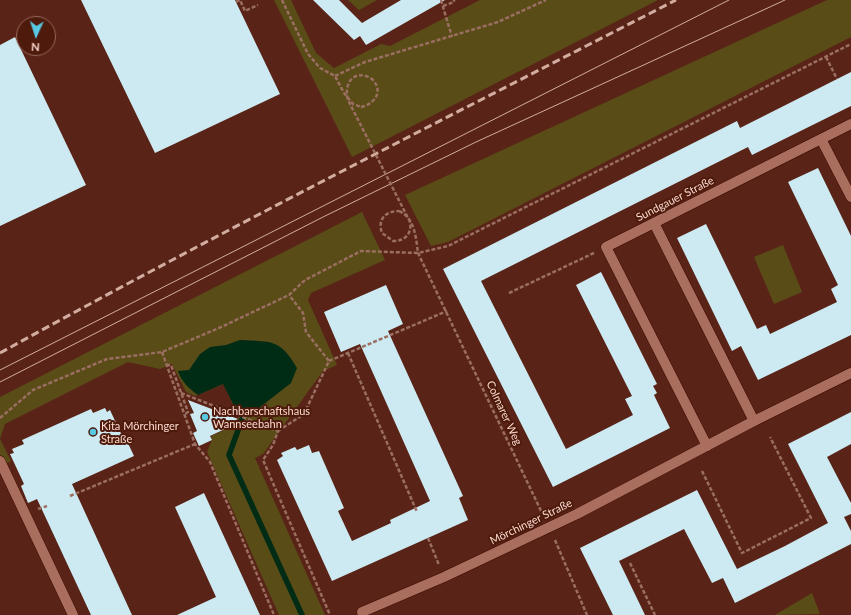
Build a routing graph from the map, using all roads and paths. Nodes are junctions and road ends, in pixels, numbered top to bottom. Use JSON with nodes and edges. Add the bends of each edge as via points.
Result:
{"nodes":[{"id":1,"x":282,"y":0,"type":"edge"},
{"id":2,"x":441,"y":0,"type":"edge"},
{"id":3,"x":454,"y":0,"type":"edge"},
{"id":4,"x":546,"y":0,"type":"edge"},
{"id":5,"x":236,"y":2,"type":"dead end"},
{"id":6,"x":258,"y":5,"type":"dead end"},
{"id":7,"x":443,"y":6,"type":"junction"},
{"id":8,"x":452,"y":37,"type":"junction"},
{"id":9,"x":851,"y":44,"type":"edge"},
{"id":10,"x":826,"y":57,"type":"junction"},
{"id":11,"x":335,"y":76,"type":"junction"},
{"id":12,"x":837,"y":79,"type":"dead end"},
{"id":13,"x":851,"y":124,"type":"edge"},
{"id":14,"x":821,"y":139,"type":"junction"},
{"id":15,"x":851,"y":197,"type":"edge"},
{"id":16,"x":654,"y":223,"type":"junction"},
{"id":17,"x":606,"y":247,"type":"junction"},
{"id":18,"x":418,"y":253,"type":"junction"},
{"id":19,"x":509,"y":293,"type":"dead end"},
{"id":20,"x":289,"y":295,"type":"junction"},
{"id":21,"x":447,"y":311,"type":"junction"},
{"id":22,"x":162,"y":352,"type":"junction"},
{"id":23,"x":348,"y":353,"type":"junction"},
{"id":24,"x":329,"y":361,"type":"junction"},
{"id":25,"x":166,"y":365,"type":"junction"},
{"id":26,"x":851,"y":373,"type":"edge"},
{"id":27,"x":181,"y":393,"type":"junction"},
{"id":28,"x":185,"y":414,"type":"junction"},
{"id":29,"x":0,"y":418,"type":"edge"},
{"id":30,"x":754,"y":421,"type":"junction"},
{"id":31,"x":278,"y":431,"type":"junction"},
{"id":32,"x":770,"y":437,"type":"dead end"},
{"id":33,"x":194,"y":444,"type":"junction"},
{"id":34,"x":707,"y":446,"type":"junction"},
{"id":35,"x":0,"y":461,"type":"edge"},
{"id":36,"x":702,"y":471,"type":"dead end"},
{"id":37,"x":70,"y":496,"type":"dead end"},
{"id":38,"x":417,"y":512,"type":"dead end"},
{"id":39,"x":548,"y":526,"type":"junction"},
{"id":40,"x":428,"y":538,"type":"dead end"},
{"id":41,"x":630,"y":563,"type":"dead end"},
{"id":42,"x":444,"y":577,"type":"junction"},
{"id":43,"x":362,"y":612,"type":"dead end"},
{"id":44,"x":73,"y":615,"type":"edge"},
{"id":45,"x":274,"y":615,"type":"edge"},
{"id":46,"x":330,"y":615,"type":"edge"},
{"id":47,"x":587,"y":615,"type":"edge"},
{"id":48,"x":655,"y":615,"type":"edge"}],
"edges":[{"from":1,"to":11,"type":"path","name":"Colmarer Weg","via":[[308,54],[320,68]]},
{"from":2,"to":7,"type":"path"},
{"from":3,"to":7,"type":"path"},
{"from":4,"to":8,"type":"path","via":[[498,22]]},
{"from":5,"to":6,"type":"path","via":[[240,0],[246,12]]},
{"from":7,"to":8,"type":"path"},
{"from":8,"to":11,"type":"path","via":[[365,62]]},
{"from":9,"to":10,"type":"path"},
{"from":10,"to":12,"type":"path"},
{"from":10,"to":18,"type":"path","via":[[448,246]]},
{"from":11,"to":18,"type":"path","name":"Colmarer Weg","bridge":true,"via":[[348,99],[361,107],[373,102],[378,89],[372,79],[360,75],[354,77],[346,92],[348,100],[410,222],[410,231],[402,240],[393,241],[382,233],[380,224],[386,214],[392,211],[404,213],[411,222]]},
{"from":13,"to":14,"type":"street","name":"Sundgauer Straße"},
{"from":14,"to":15,"type":"street"},
{"from":14,"to":16,"type":"street","name":"Sundgauer Straße"},
{"from":16,"to":17,"type":"street","name":"Sundgauer Straße"},
{"from":16,"to":30,"type":"street"},
{"from":17,"to":19,"type":"path"},
{"from":17,"to":34,"type":"street"},
{"from":18,"to":20,"type":"path","via":[[361,251],[305,280]]},
{"from":18,"to":21,"type":"path","name":"Colmarer Weg"},
{"from":20,"to":22,"type":"path"},
{"from":20,"to":24,"type":"path","via":[[303,313],[306,332]]},
{"from":21,"to":23,"type":"path"},
{"from":21,"to":39,"type":"path","name":"Colmarer Weg"},
{"from":22,"to":25,"type":"path"},
{"from":22,"to":29,"type":"path","via":[[107,359],[33,390]]},
{"from":23,"to":24,"type":"path"},
{"from":23,"to":38,"type":"path"},
{"from":24,"to":31,"type":"path","via":[[304,414]]},
{"from":25,"to":27,"type":"path","via":[[170,365]]},
{"from":25,"to":28,"type":"path"},
{"from":26,"to":30,"type":"street","name":"Mörchinger Straße"},
{"from":27,"to":28,"type":"path","via":[[188,412]]},
{"from":27,"to":31,"type":"path"},
{"from":28,"to":33,"type":"path"},
{"from":30,"to":34,"type":"street","name":"Mörchinger Straße"},
{"from":31,"to":46,"type":"path","via":[[263,460]]},
{"from":32,"to":36,"type":"path","via":[[811,518],[742,553]]},
{"from":33,"to":37,"type":"path"},
{"from":33,"to":45,"type":"path","via":[[210,462]]},
{"from":34,"to":39,"type":"street","name":"Mörchinger Straße","via":[[577,514]]},
{"from":35,"to":44,"type":"street"},
{"from":39,"to":42,"type":"street","name":"Mörchinger Straße"},
{"from":39,"to":47,"type":"path","name":"Colmarer Weg"},
{"from":40,"to":42,"type":"path"},
{"from":41,"to":48,"type":"path"},
{"from":42,"to":43,"type":"street","name":"Mörchinger Straße"}]}
